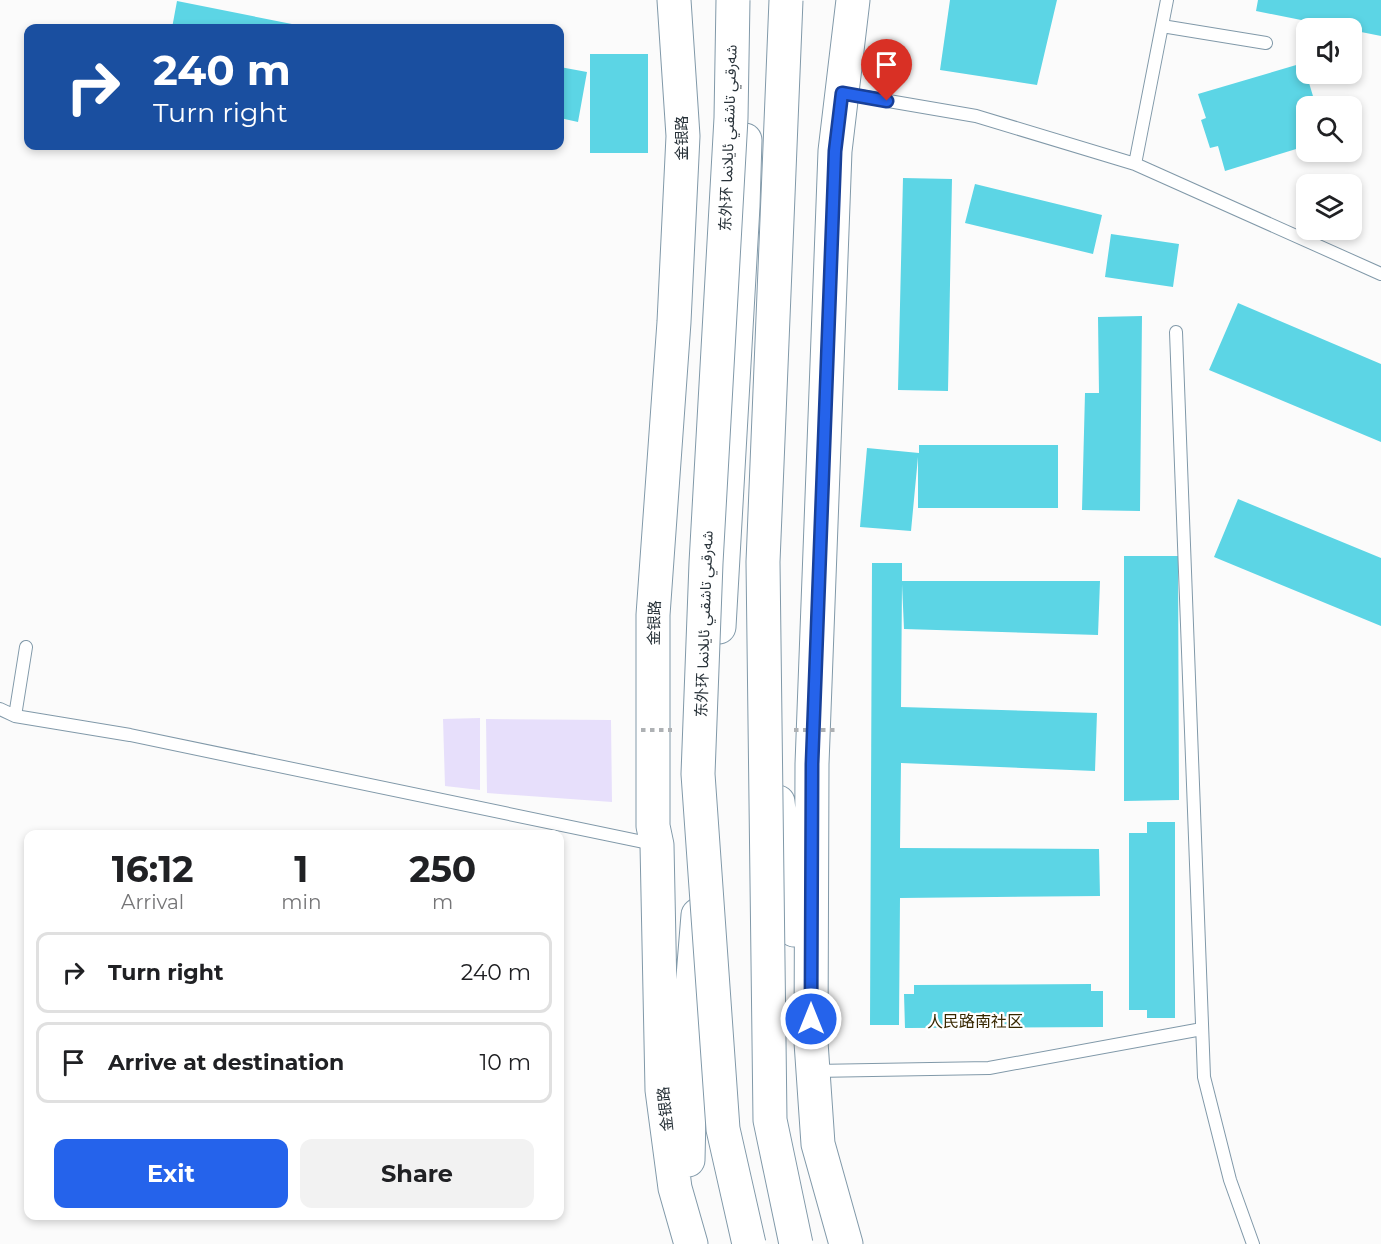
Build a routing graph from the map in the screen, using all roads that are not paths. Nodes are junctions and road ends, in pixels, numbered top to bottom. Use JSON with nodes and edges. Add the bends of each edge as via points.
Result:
{"nodes":[{"id":1,"x":674,"y":0,"type":"edge"},
{"id":2,"x":733,"y":0,"type":"edge"},
{"id":3,"x":748,"y":0,"type":"edge"},
{"id":4,"x":771,"y":0,"type":"edge"},
{"id":5,"x":786,"y":0,"type":"edge"},
{"id":6,"x":853,"y":0,"type":"edge"},
{"id":7,"x":1167,"y":0,"type":"edge"},
{"id":8,"x":1162,"y":26,"type":"junction"},
{"id":9,"x":1266,"y":43,"type":"dead end"},
{"id":10,"x":842,"y":93,"type":"junction"},
{"id":11,"x":1136,"y":164,"type":"junction"},
{"id":12,"x":1381,"y":274,"type":"edge"},
{"id":13,"x":1176,"y":332,"type":"dead end"},
{"id":14,"x":26,"y":647,"type":"dead end"},
{"id":15,"x":0,"y":709,"type":"edge"},
{"id":16,"x":15,"y":716,"type":"junction"},
{"id":17,"x":657,"y":845,"type":"junction"},
{"id":18,"x":1202,"y":1029,"type":"junction"},
{"id":19,"x":813,"y":1071,"type":"junction"},
{"id":20,"x":693,"y":1244,"type":"edge"},
{"id":21,"x":749,"y":1244,"type":"edge"},
{"id":22,"x":796,"y":1244,"type":"edge"},
{"id":23,"x":846,"y":1244,"type":"edge"},
{"id":24,"x":1253,"y":1244,"type":"edge"}],
"edges":[{"from":1,"to":17,"type":"main road","name":"金银路","via":[[683,136],[653,615]]},
{"from":2,"to":21,"type":"main road","name":"东外环 شەرقىي تاشقىي ئايلانما","bridge":true,"via":[[731,118],[698,774],[723,1129]]},
{"from":3,"to":20,"type":"main road","name":"金银路","via":[[743,206],[725,535],[692,989],[687,1150]]},
{"from":4,"to":19,"type":"main road","via":[[765,264],[771,630],[778,805]]},
{"from":5,"to":22,"type":"main road","bridge":true,"via":[[763,562],[770,1120]]},
{"from":6,"to":10,"type":"main road"},
{"from":7,"to":8,"type":"lane"},
{"from":8,"to":9,"type":"lane"},
{"from":8,"to":11,"type":"lane"},
{"from":10,"to":11,"type":"lane","via":[[976,116]]},
{"from":10,"to":19,"type":"main road","via":[[835,151],[812,752]]},
{"from":11,"to":12,"type":"lane"},
{"from":13,"to":18,"type":"lane"},
{"from":14,"to":16,"type":"lane"},
{"from":15,"to":16,"type":"lane"},
{"from":16,"to":17,"type":"lane","via":[[130,735]]},
{"from":17,"to":20,"type":"main road","name":"金银路","via":[[662,1090],[675,1188]]},
{"from":18,"to":19,"type":"lane","via":[[989,1068]]},
{"from":18,"to":24,"type":"lane","via":[[1204,1077],[1230,1180]]},
{"from":19,"to":23,"type":"main road","via":[[818,1144]]}]}
